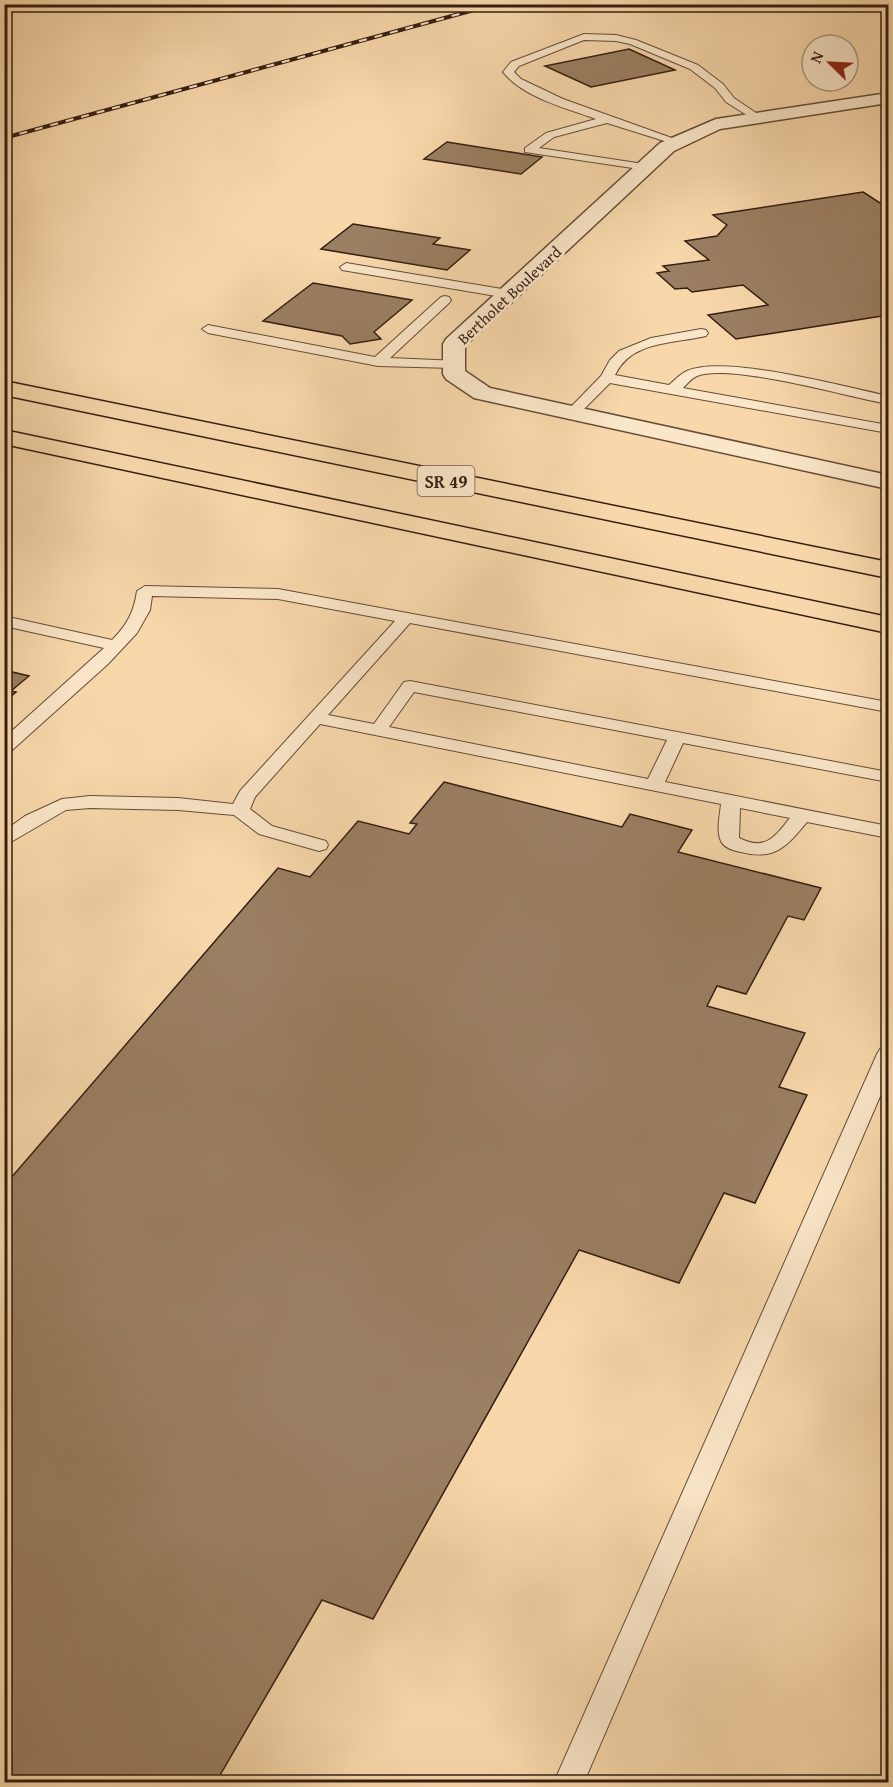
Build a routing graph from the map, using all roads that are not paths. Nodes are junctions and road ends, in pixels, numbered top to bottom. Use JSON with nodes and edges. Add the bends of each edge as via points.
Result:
{"nodes":[{"id":1,"x":888,"y":98,"type":"edge"},
{"id":2,"x":757,"y":117,"type":"junction"},
{"id":3,"x":608,"y":119,"type":"junction"},
{"id":4,"x":678,"y":142,"type":"junction"},
{"id":5,"x":646,"y":167,"type":"junction"},
{"id":6,"x":346,"y":267,"type":"dead end"},
{"id":7,"x":508,"y":294,"type":"junction"},
{"id":8,"x":445,"y":300,"type":"dead end"},
{"id":9,"x":208,"y":329,"type":"dead end"},
{"id":10,"x":702,"y":333,"type":"dead end"},
{"id":11,"x":378,"y":362,"type":"junction"},
{"id":12,"x":454,"y":364,"type":"junction"},
{"id":13,"x":607,"y":378,"type":"junction"},
{"id":14,"x":4,"y":388,"type":"edge"},
{"id":15,"x":672,"y":390,"type":"junction"},
{"id":16,"x":888,"y":400,"type":"edge"},
{"id":17,"x":572,"y":413,"type":"junction"},
{"id":18,"x":888,"y":429,"type":"edge"},
{"id":19,"x":4,"y":437,"type":"edge"},
{"id":20,"x":888,"y":482,"type":"edge"},
{"id":21,"x":888,"y":570,"type":"edge"},
{"id":22,"x":406,"y":618,"type":"junction"},
{"id":23,"x":4,"y":621,"type":"edge"},
{"id":24,"x":888,"y":625,"type":"edge"},
{"id":25,"x":115,"y":646,"type":"junction"},
{"id":26,"x":888,"y":707,"type":"edge"},
{"id":27,"x":316,"y":718,"type":"junction"},
{"id":28,"x":378,"y":730,"type":"junction"},
{"id":29,"x":677,"y":737,"type":"junction"},
{"id":30,"x":4,"y":748,"type":"edge"},
{"id":31,"x":888,"y":777,"type":"edge"},
{"id":32,"x":654,"y":785,"type":"junction"},
{"id":33,"x":731,"y":800,"type":"junction"},
{"id":34,"x":240,"y":810,"type":"junction"},
{"id":35,"x":803,"y":815,"type":"junction"},
{"id":36,"x":888,"y":832,"type":"edge"},
{"id":37,"x":4,"y":840,"type":"edge"},
{"id":38,"x":319,"y":845,"type":"dead end"},
{"id":39,"x":888,"y":1054,"type":"edge"},
{"id":40,"x":569,"y":1782,"type":"edge"}],
"edges":[{"from":1,"to":2,"type":"street","name":"Bertholet Boulevard"},
{"from":2,"to":3,"type":"lane","via":[[730,100],[694,67],[616,38],[573,40],[515,64],[508,72],[511,78],[538,93]]},
{"from":2,"to":4,"type":"street","name":"Bertholet Boulevard","via":[[716,123]]},
{"from":3,"to":4,"type":"lane"},
{"from":3,"to":5,"type":"lane","via":[[550,135],[529,150]]},
{"from":4,"to":5,"type":"street","name":"Bertholet Boulevard"},
{"from":5,"to":7,"type":"street","name":"Bertholet Boulevard"},
{"from":6,"to":7,"type":"lane"},
{"from":7,"to":12,"type":"street","name":"Bertholet Boulevard","via":[[454,344]]},
{"from":8,"to":11,"type":"lane"},
{"from":9,"to":11,"type":"lane"},
{"from":10,"to":13,"type":"lane","via":[[650,342],[629,351],[617,360]]},
{"from":11,"to":12,"type":"lane"},
{"from":12,"to":17,"type":"street","name":"Bertholet Boulevard","via":[[454,374],[482,393]]},
{"from":13,"to":15,"type":"lane"},
{"from":13,"to":17,"type":"lane"},
{"from":14,"to":21,"type":"highway","number":"SR 49"},
{"from":15,"to":16,"type":"lane","via":[[693,373],[713,369]]},
{"from":15,"to":18,"type":"lane"},
{"from":17,"to":20,"type":"street","name":"Bertholet Boulevard"},
{"from":19,"to":24,"type":"highway"},
{"from":22,"to":25,"type":"lane","via":[[278,594],[145,591],[142,609],[131,630]]},
{"from":22,"to":26,"type":"lane"},
{"from":22,"to":27,"type":"lane"},
{"from":23,"to":25,"type":"lane"},
{"from":25,"to":30,"type":"lane"},
{"from":27,"to":28,"type":"lane"},
{"from":27,"to":34,"type":"lane","via":[[246,795]]},
{"from":28,"to":29,"type":"lane","via":[[410,687]]},
{"from":28,"to":32,"type":"lane"},
{"from":29,"to":31,"type":"lane"},
{"from":29,"to":32,"type":"lane"},
{"from":32,"to":33,"type":"lane"},
{"from":33,"to":35,"type":"lane"},
{"from":33,"to":35,"type":"lane","via":[[730,841],[753,850],[778,844]]},
{"from":34,"to":37,"type":"lane","via":[[112,802],[62,805]]},
{"from":34,"to":38,"type":"lane","via":[[267,832]]},
{"from":35,"to":36,"type":"lane"},
{"from":39,"to":40,"type":"lane"}]}
